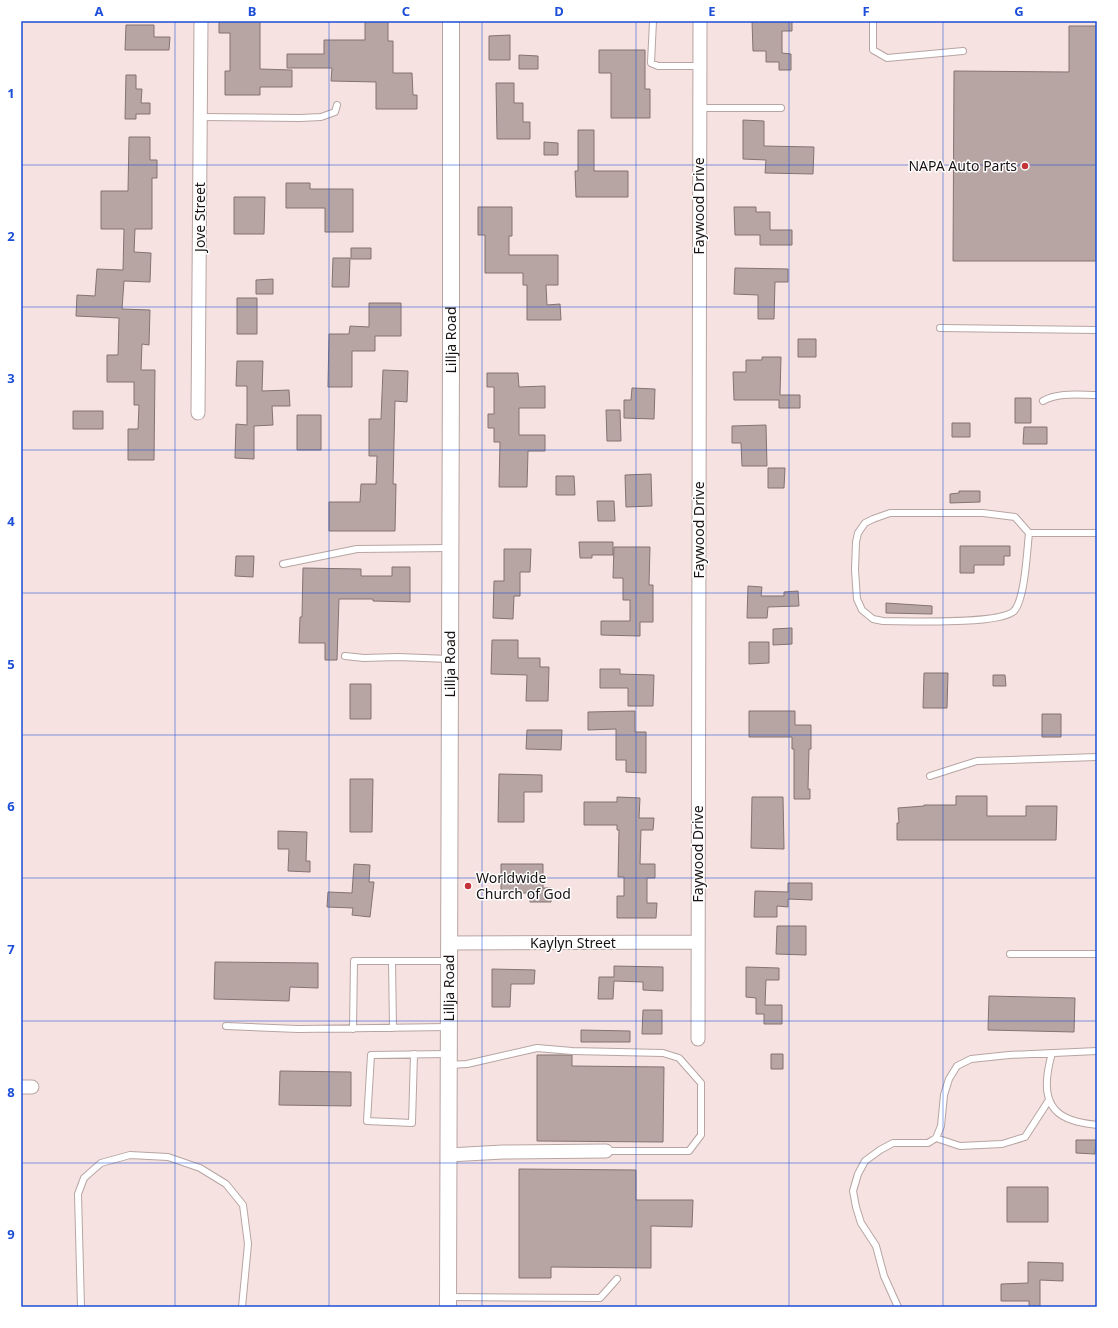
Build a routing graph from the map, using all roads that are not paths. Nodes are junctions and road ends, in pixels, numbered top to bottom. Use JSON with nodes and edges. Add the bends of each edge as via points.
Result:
{"nodes":[{"id":1,"x":201,"y":21,"type":"edge"},
{"id":2,"x":451,"y":21,"type":"edge"},
{"id":3,"x":653,"y":21,"type":"edge"},
{"id":4,"x":700,"y":21,"type":"edge"},
{"id":5,"x":873,"y":21,"type":"edge"},
{"id":6,"x":963,"y":51,"type":"dead end"},
{"id":7,"x":700,"y":66,"type":"junction"},
{"id":8,"x":337,"y":105,"type":"dead end"},
{"id":9,"x":700,"y":108,"type":"junction"},
{"id":10,"x":781,"y":108,"type":"dead end"},
{"id":11,"x":200,"y":117,"type":"junction"},
{"id":12,"x":940,"y":328,"type":"dead end"},
{"id":13,"x":1097,"y":330,"type":"edge"},
{"id":14,"x":1097,"y":395,"type":"edge"},
{"id":15,"x":1043,"y":401,"type":"dead end"},
{"id":16,"x":198,"y":412,"type":"dead end"},
{"id":17,"x":1029,"y":533,"type":"junction"},
{"id":18,"x":1097,"y":534,"type":"edge"},
{"id":19,"x":451,"y":548,"type":"junction"},
{"id":20,"x":283,"y":564,"type":"dead end"},
{"id":21,"x":345,"y":656,"type":"dead end"},
{"id":22,"x":450,"y":659,"type":"junction"},
{"id":23,"x":1097,"y":757,"type":"edge"},
{"id":24,"x":930,"y":776,"type":"dead end"},
{"id":25,"x":698,"y":942,"type":"junction"},
{"id":26,"x":449,"y":944,"type":"junction"},
{"id":27,"x":1010,"y":954,"type":"dead end"},
{"id":28,"x":1097,"y":954,"type":"edge"},
{"id":29,"x":392,"y":961,"type":"junction"},
{"id":30,"x":449,"y":961,"type":"junction"},
{"id":31,"x":226,"y":1026,"type":"dead end"},
{"id":32,"x":449,"y":1027,"type":"junction"},
{"id":33,"x":393,"y":1028,"type":"junction"},
{"id":34,"x":353,"y":1029,"type":"junction"},
{"id":35,"x":698,"y":1039,"type":"dead end"},
{"id":36,"x":1097,"y":1051,"type":"edge"},
{"id":37,"x":1052,"y":1053,"type":"junction"},
{"id":38,"x":414,"y":1054,"type":"junction"},
{"id":39,"x":449,"y":1060,"type":"junction"},
{"id":40,"x":1049,"y":1100,"type":"junction"},
{"id":41,"x":1097,"y":1125,"type":"edge"},
{"id":42,"x":936,"y":1138,"type":"junction"},
{"id":43,"x":606,"y":1151,"type":"joint"},
{"id":44,"x":448,"y":1155,"type":"junction"},
{"id":45,"x":617,"y":1279,"type":"dead end"},
{"id":46,"x":448,"y":1302,"type":"edge"},
{"id":47,"x":81,"y":1307,"type":"edge"},
{"id":48,"x":242,"y":1307,"type":"edge"},
{"id":49,"x":898,"y":1307,"type":"edge"}],
"edges":[{"from":1,"to":11,"type":"street","name":"Jove Street"},
{"from":2,"to":19,"type":"street","name":"Lillja Road"},
{"from":3,"to":7,"type":"lane","via":[[652,63],[658,66]]},
{"from":4,"to":7,"type":"street","name":"Faywood Drive"},
{"from":5,"to":6,"type":"lane","via":[[873,50],[887,58]]},
{"from":7,"to":9,"type":"street","name":"Faywood Drive"},
{"from":8,"to":11,"type":"lane","via":[[335,112],[321,117]]},
{"from":9,"to":10,"type":"lane"},
{"from":9,"to":25,"type":"street","name":"Faywood Drive"},
{"from":11,"to":16,"type":"street","name":"Jove Street"},
{"from":12,"to":13,"type":"lane"},
{"from":14,"to":15,"type":"lane","via":[[1063,395],[1049,397]]},
{"from":17,"to":17,"type":"lane","via":[[1022,590],[1014,611],[1006,616],[983,621],[883,621],[873,619],[862,610],[857,599],[856,542],[865,523],[873,519],[890,513],[983,513],[1015,517]]},
{"from":17,"to":18,"type":"lane"},
{"from":19,"to":20,"type":"lane","via":[[356,549]]},
{"from":19,"to":22,"type":"street","name":"Lillja Road"},
{"from":21,"to":22,"type":"lane"},
{"from":22,"to":26,"type":"street","name":"Lillja Road"},
{"from":23,"to":24,"type":"lane","via":[[977,761]]},
{"from":25,"to":26,"type":"street","name":"Kaylyn Street"},
{"from":25,"to":35,"type":"street","name":"Faywood Drive"},
{"from":26,"to":30,"type":"street","name":"Lillja Road"},
{"from":27,"to":28,"type":"lane"},
{"from":29,"to":30,"type":"lane"},
{"from":29,"to":33,"type":"lane"},
{"from":29,"to":34,"type":"lane","via":[[354,961]]},
{"from":30,"to":32,"type":"street","name":"Lillja Road"},
{"from":31,"to":34,"type":"lane"},
{"from":32,"to":33,"type":"lane"},
{"from":32,"to":39,"type":"street","name":"Lillja Road"},
{"from":33,"to":34,"type":"lane"},
{"from":36,"to":37,"type":"lane"},
{"from":37,"to":40,"type":"lane","via":[[1047,1072],[1046,1088]]},
{"from":37,"to":42,"type":"lane","via":[[971,1059],[957,1066],[944,1095],[941,1126]]},
{"from":38,"to":38,"type":"lane","via":[[371,1055],[367,1121],[412,1123]]},
{"from":38,"to":39,"type":"lane"},
{"from":39,"to":43,"type":"lane","via":[[467,1064],[537,1048],[663,1053],[679,1058],[701,1083],[701,1135],[689,1151]]},
{"from":39,"to":44,"type":"street","name":"Lillja Road"},
{"from":40,"to":41,"type":"lane","via":[[1058,1112],[1071,1120]]},
{"from":40,"to":42,"type":"lane","via":[[1024,1137],[1002,1144],[960,1146]]},
{"from":42,"to":49,"type":"lane","via":[[928,1143],[894,1143],[880,1150],[866,1161],[858,1174],[853,1191],[861,1223],[876,1246],[884,1276]]},
{"from":43,"to":44,"type":"street"},
{"from":44,"to":46,"type":"street","name":"Lillja Road"},
{"from":45,"to":46,"type":"lane","via":[[600,1298]]},
{"from":47,"to":48,"type":"lane","via":[[78,1194],[84,1178],[101,1163],[130,1155],[168,1157],[200,1168],[226,1184],[243,1205],[248,1244]]}]}
